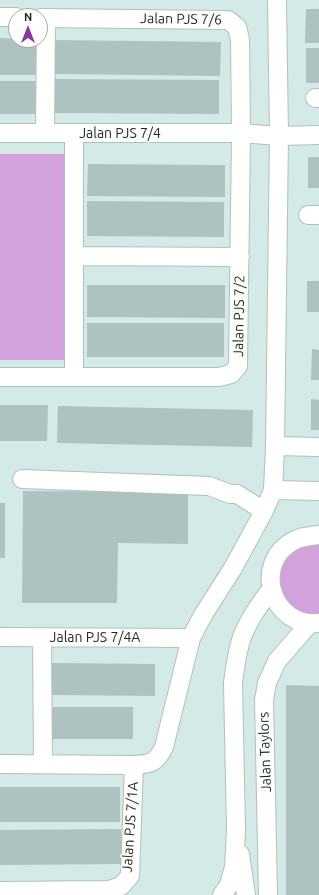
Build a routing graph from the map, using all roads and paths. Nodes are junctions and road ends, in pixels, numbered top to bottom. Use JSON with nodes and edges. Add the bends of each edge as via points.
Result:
{"nodes":[{"id":1,"x":277,"y":0,"type":"edge"},
{"id":2,"x":48,"y":18,"type":"edge"},
{"id":3,"x":44,"y":48,"type":"edge"},
{"id":4,"x":0,"y":132,"type":"edge"},
{"id":5,"x":45,"y":133,"type":"junction"},
{"id":6,"x":74,"y":133,"type":"junction"},
{"id":7,"x":241,"y":133,"type":"junction"},
{"id":8,"x":279,"y":136,"type":"junction"},
{"id":9,"x":319,"y":136,"type":"edge"},
{"id":10,"x":74,"y":256,"type":"junction"},
{"id":11,"x":240,"y":257,"type":"junction"},
{"id":12,"x":0,"y":377,"type":"edge"},
{"id":13,"x":74,"y":377,"type":"junction"},
{"id":14,"x":275,"y":446,"type":"junction"},
{"id":15,"x":319,"y":446,"type":"edge"},
{"id":16,"x":22,"y":478,"type":"dead end"},
{"id":17,"x":273,"y":490,"type":"junction"},
{"id":18,"x":319,"y":491,"type":"edge"},
{"id":19,"x":261,"y":515,"type":"junction"},
{"id":20,"x":319,"y":536,"type":"edge"},
{"id":21,"x":271,"y":589,"type":"junction"},
{"id":22,"x":314,"y":623,"type":"edge"},
{"id":23,"x":0,"y":637,"type":"edge"},
{"id":24,"x":42,"y":637,"type":"junction"},
{"id":25,"x":191,"y":638,"type":"junction"},
{"id":26,"x":0,"y":764,"type":"edge"},
{"id":27,"x":43,"y":764,"type":"junction"},
{"id":28,"x":141,"y":764,"type":"junction"},
{"id":29,"x":236,"y":830,"type":"junction"},
{"id":30,"x":0,"y":891,"type":"edge"},
{"id":31,"x":222,"y":895,"type":"edge"},
{"id":32,"x":246,"y":895,"type":"edge"},
{"id":33,"x":268,"y":895,"type":"edge"}],
"edges":[{"from":1,"to":8,"type":"street"},
{"from":2,"to":7,"type":"street","name":"Jalan PJS 7/6","via":[[228,20],[237,27],[240,39]]},
{"from":3,"to":5,"type":"street"},
{"from":4,"to":5,"type":"street","name":"Jalan PJS 7/4"},
{"from":5,"to":6,"type":"street","name":"Jalan PJS 7/4"},
{"from":6,"to":7,"type":"street","name":"Jalan PJS 7/4"},
{"from":6,"to":10,"type":"street"},
{"from":7,"to":8,"type":"street"},
{"from":7,"to":11,"type":"street","name":"Jalan PJS 7/2"},
{"from":8,"to":9,"type":"street"},
{"from":8,"to":14,"type":"street"},
{"from":10,"to":11,"type":"street"},
{"from":10,"to":13,"type":"street"},
{"from":11,"to":13,"type":"street","name":"Jalan PJS 7/2","via":[[238,366],[231,374],[219,377]]},
{"from":12,"to":13,"type":"street","name":"Jalan PJS 7/2"},
{"from":14,"to":15,"type":"street"},
{"from":14,"to":17,"type":"street"},
{"from":16,"to":19,"type":"street","via":[[209,486],[230,494],[230,501]]},
{"from":17,"to":18,"type":"street"},
{"from":17,"to":19,"type":"street"},
{"from":19,"to":25,"type":"street"},
{"from":20,"to":21,"type":"street","via":[[306,536],[295,540],[277,555],[272,566]]},
{"from":21,"to":22,"type":"street","via":[[276,602],[285,612],[296,620]]},
{"from":21,"to":29,"type":"street","via":[[254,613],[242,637],[233,683]]},
{"from":22,"to":33,"type":"street","name":"Jalan Taylors","via":[[277,661],[267,683],[264,700]]},
{"from":23,"to":24,"type":"street","name":"Jalan PJS 7/4A"},
{"from":24,"to":25,"type":"street","name":"Jalan PJS 7/4A"},
{"from":24,"to":27,"type":"street"},
{"from":25,"to":28,"type":"street","via":[[164,747],[158,758]]},
{"from":26,"to":27,"type":"street"},
{"from":27,"to":28,"type":"street"},
{"from":28,"to":30,"type":"street","name":"Jalan PJS 7/1A","via":[[130,876],[121,886],[109,890]]},
{"from":29,"to":31,"type":"street","via":[[234,867],[229,885]]},
{"from":29,"to":32,"type":"street"}]}
